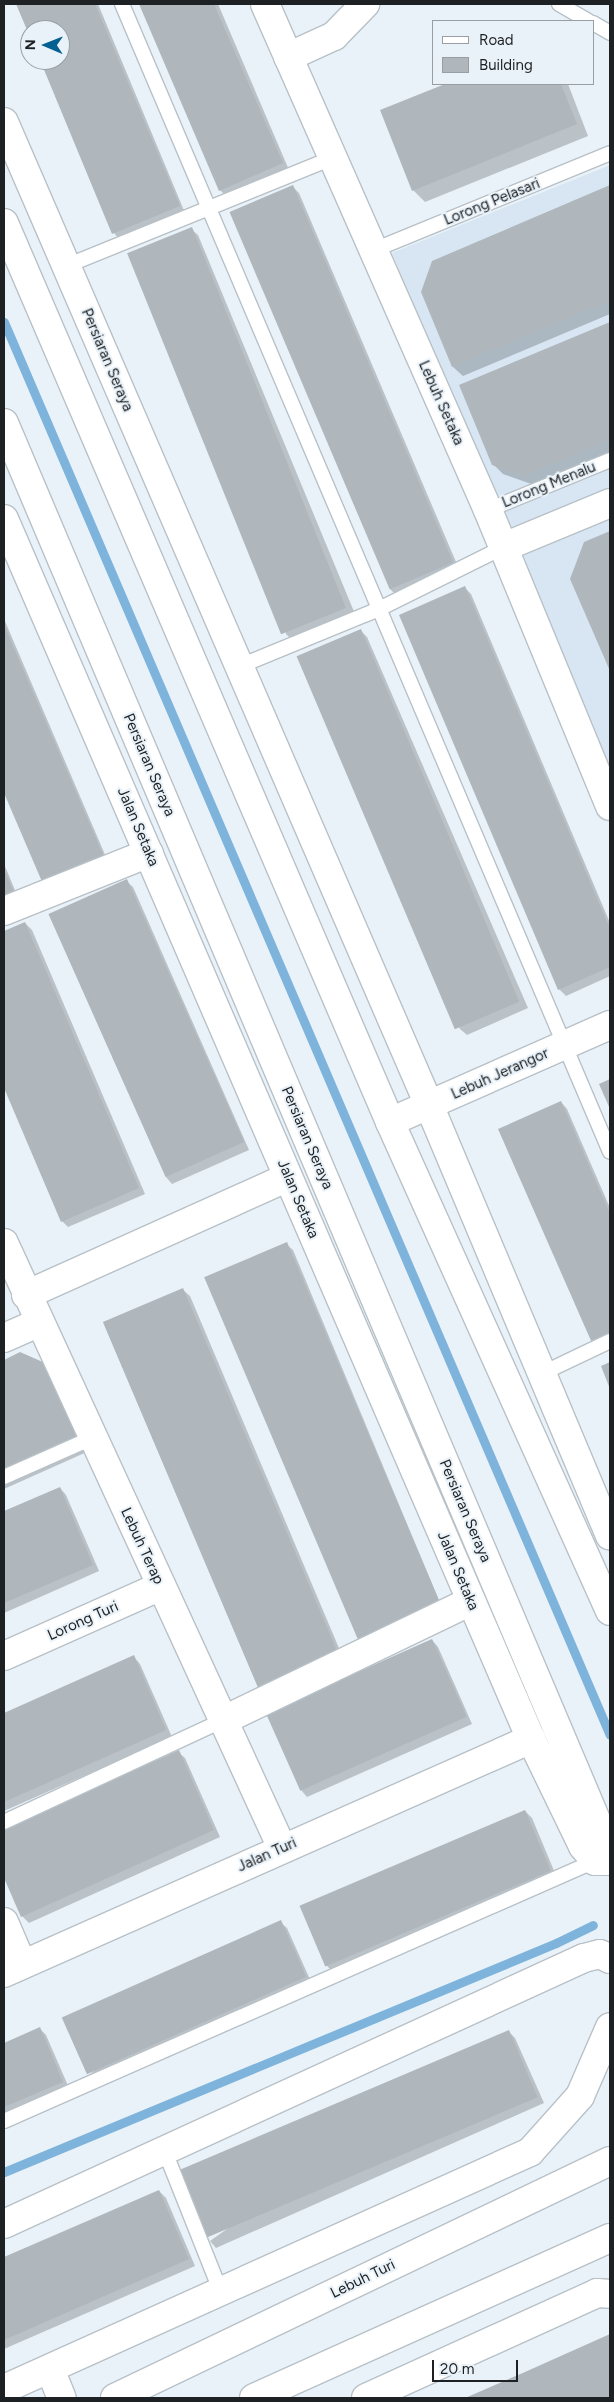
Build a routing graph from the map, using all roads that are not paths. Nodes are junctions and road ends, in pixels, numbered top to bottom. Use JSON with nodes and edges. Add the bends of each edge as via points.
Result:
{"nodes":[{"id":1,"x":122,"y":4,"type":"edge"},
{"id":2,"x":265,"y":4,"type":"edge"},
{"id":3,"x":365,"y":4,"type":"edge"},
{"id":4,"x":559,"y":4,"type":"edge"},
{"id":5,"x":587,"y":20,"type":"edge"},
{"id":6,"x":594,"y":24,"type":"edge"},
{"id":7,"x":610,"y":33,"type":"edge"},
{"id":8,"x":288,"y":57,"type":"junction"},
{"id":9,"x":4,"y":122,"type":"edge"},
{"id":10,"x":610,"y":153,"type":"edge"},
{"id":11,"x":332,"y":158,"type":"junction"},
{"id":12,"x":211,"y":207,"type":"junction"},
{"id":13,"x":4,"y":223,"type":"edge"},
{"id":14,"x":374,"y":250,"type":"junction"},
{"id":15,"x":66,"y":266,"type":"junction"},
{"id":16,"x":4,"y":423,"type":"edge"},
{"id":17,"x":610,"y":460,"type":"edge"},
{"id":18,"x":610,"y":503,"type":"edge"},
{"id":19,"x":488,"y":510,"type":"junction"},
{"id":20,"x":4,"y":519,"type":"edge"},
{"id":21,"x":504,"y":548,"type":"junction"},
{"id":22,"x":379,"y":609,"type":"junction"},
{"id":23,"x":240,"y":666,"type":"junction"},
{"id":24,"x":610,"y":806,"type":"edge"},
{"id":25,"x":149,"y":852,"type":"junction"},
{"id":26,"x":4,"y":911,"type":"edge"},
{"id":27,"x":610,"y":1025,"type":"edge"},
{"id":28,"x":563,"y":1046,"type":"junction"},
{"id":29,"x":429,"y":1105,"type":"junction"},
{"id":30,"x":390,"y":1122,"type":"junction"},
{"id":31,"x":610,"y":1152,"type":"edge"},
{"id":32,"x":288,"y":1177,"type":"junction"},
{"id":33,"x":4,"y":1243,"type":"edge"},
{"id":34,"x":26,"y":1295,"type":"junction"},
{"id":35,"x":38,"y":1323,"type":"junction"},
{"id":36,"x":4,"y":1338,"type":"edge"},
{"id":37,"x":610,"y":1341,"type":"edge"},
{"id":38,"x":543,"y":1373,"type":"junction"},
{"id":39,"x":92,"y":1438,"type":"junction"},
{"id":40,"x":4,"y":1478,"type":"edge"},
{"id":41,"x":610,"y":1535,"type":"edge"},
{"id":42,"x":161,"y":1586,"type":"junction"},
{"id":43,"x":471,"y":1601,"type":"junction"},
{"id":44,"x":610,"y":1611,"type":"edge"},
{"id":45,"x":4,"y":1656,"type":"edge"},
{"id":46,"x":224,"y":1720,"type":"junction"},
{"id":47,"x":531,"y":1740,"type":"junction"},
{"id":48,"x":4,"y":1822,"type":"edge"},
{"id":49,"x":282,"y":1848,"type":"junction"},
{"id":50,"x":605,"y":1858,"type":"edge"},
{"id":51,"x":4,"y":1922,"type":"edge"},
{"id":52,"x":610,"y":1959,"type":"edge"},
{"id":53,"x":13,"y":1968,"type":"edge"},
{"id":54,"x":610,"y":2027,"type":"edge"},
{"id":55,"x":4,"y":2121,"type":"edge"},
{"id":56,"x":164,"y":2149,"type":"junction"},
{"id":57,"x":610,"y":2161,"type":"edge"},
{"id":58,"x":4,"y":2224,"type":"edge"},
{"id":59,"x":610,"y":2238,"type":"edge"},
{"id":60,"x":221,"y":2292,"type":"junction"},
{"id":61,"x":610,"y":2294,"type":"edge"},
{"id":62,"x":50,"y":2369,"type":"junction"},
{"id":63,"x":4,"y":2389,"type":"edge"},
{"id":64,"x":62,"y":2398,"type":"edge"},
{"id":65,"x":115,"y":2398,"type":"edge"},
{"id":66,"x":254,"y":2398,"type":"edge"},
{"id":67,"x":366,"y":2398,"type":"edge"}],
"edges":[{"from":1,"to":12,"type":"lane"},
{"from":2,"to":8,"type":"street","name":"Lebuh Setaka"},
{"from":3,"to":8,"type":"street","via":[[334,36]]},
{"from":4,"to":5,"type":"lane"},
{"from":6,"to":7,"type":"lane"},
{"from":8,"to":11,"type":"street","name":"Lebuh Setaka"},
{"from":9,"to":15,"type":"street","name":"Persiaran Seraya"},
{"from":10,"to":14,"type":"lane","name":"Lorong Pelasari"},
{"from":11,"to":12,"type":"lane"},
{"from":11,"to":14,"type":"street","name":"Lebuh Setaka"},
{"from":12,"to":15,"type":"lane"},
{"from":12,"to":22,"type":"lane"},
{"from":13,"to":30,"type":"street"},
{"from":14,"to":19,"type":"street","name":"Lebuh Setaka"},
{"from":15,"to":23,"type":"street","name":"Persiaran Seraya"},
{"from":16,"to":50,"type":"street","name":"Persiaran Seraya"},
{"from":17,"to":19,"type":"lane","name":"Lorong Menalu"},
{"from":18,"to":21,"type":"street"},
{"from":19,"to":21,"type":"street","name":"Lebuh Setaka"},
{"from":20,"to":25,"type":"street","name":"Jalan Setaka"},
{"from":21,"to":22,"type":"lane"},
{"from":21,"to":24,"type":"street","name":"Lebuh Setaka"},
{"from":22,"to":23,"type":"lane"},
{"from":22,"to":28,"type":"lane"},
{"from":23,"to":29,"type":"street","name":"Persiaran Seraya"},
{"from":25,"to":26,"type":"street"},
{"from":25,"to":32,"type":"street","name":"Jalan Setaka"},
{"from":27,"to":28,"type":"street","name":"Lebuh Jerangor"},
{"from":28,"to":29,"type":"street","name":"Lebuh Jerangor"},
{"from":28,"to":31,"type":"lane"},
{"from":29,"to":30,"type":"street","name":"Lebuh Jerangor"},
{"from":29,"to":38,"type":"street","name":"Persiaran Seraya"},
{"from":30,"to":44,"type":"street"},
{"from":32,"to":34,"type":"street"},
{"from":32,"to":43,"type":"street","name":"Jalan Setaka"},
{"from":33,"to":34,"type":"street","name":"Lebuh Terap"},
{"from":34,"to":35,"type":"street","name":"Lebuh Terap"},
{"from":35,"to":36,"type":"street"},
{"from":35,"to":39,"type":"street","name":"Lebuh Terap"},
{"from":37,"to":38,"type":"lane"},
{"from":38,"to":41,"type":"street","name":"Persiaran Seraya"},
{"from":39,"to":40,"type":"lane"},
{"from":39,"to":42,"type":"street","name":"Lebuh Terap"},
{"from":42,"to":45,"type":"street","name":"Lorong Turi"},
{"from":42,"to":46,"type":"street","name":"Lebuh Terap"},
{"from":43,"to":46,"type":"street"},
{"from":43,"to":47,"type":"street","name":"Jalan Setaka"},
{"from":46,"to":48,"type":"lane"},
{"from":46,"to":49,"type":"street","name":"Lebuh Terap"},
{"from":47,"to":49,"type":"street","name":"Jalan Turi"},
{"from":47,"to":50,"type":"street","name":"Jalan Setaka","via":[[583,1846]]},
{"from":49,"to":53,"type":"street","name":"Jalan Turi"},
{"from":50,"to":55,"type":"lane"},
{"from":51,"to":53,"type":"street"},
{"from":52,"to":56,"type":"street","via":[[600,1954],[584,1958]]},
{"from":54,"to":60,"type":"street","via":[[580,2096],[530,2152]]},
{"from":56,"to":58,"type":"street"},
{"from":56,"to":60,"type":"lane"},
{"from":57,"to":65,"type":"street","name":"Lebuh Turi"},
{"from":59,"to":66,"type":"street"},
{"from":60,"to":62,"type":"street"},
{"from":61,"to":67,"type":"street","via":[[597,2293]]},
{"from":62,"to":63,"type":"street"},
{"from":62,"to":64,"type":"street"}]}
